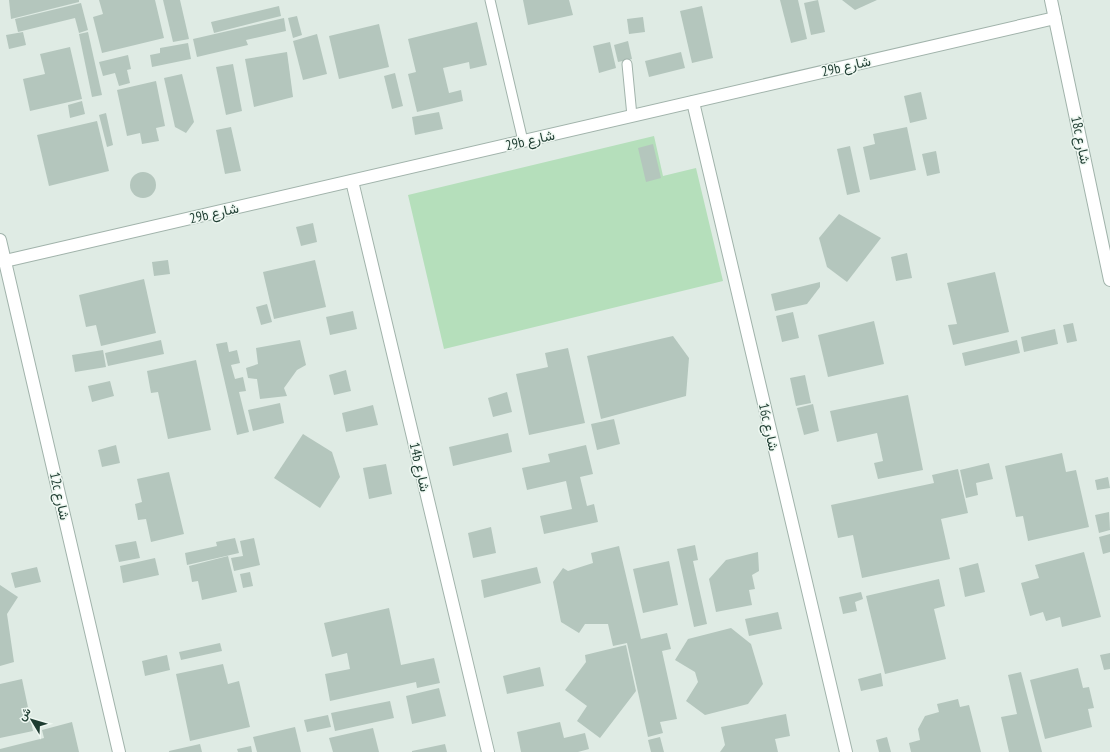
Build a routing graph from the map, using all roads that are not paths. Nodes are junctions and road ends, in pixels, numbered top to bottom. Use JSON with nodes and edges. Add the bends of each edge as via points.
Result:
{"nodes":[{"id":1,"x":490,"y":0,"type":"edge"},
{"id":2,"x":1051,"y":0,"type":"edge"},
{"id":3,"x":1055,"y":18,"type":"junction"},
{"id":4,"x":627,"y":64,"type":"dead end"},
{"id":5,"x":693,"y":102,"type":"junction"},
{"id":6,"x":632,"y":116,"type":"junction"},
{"id":7,"x":523,"y":141,"type":"junction"},
{"id":8,"x":352,"y":181,"type":"junction"},
{"id":9,"x":0,"y":240,"type":"edge"},
{"id":10,"x":2,"y":262,"type":"edge"},
{"id":11,"x":1110,"y":280,"type":"edge"},
{"id":12,"x":119,"y":752,"type":"edge"},
{"id":13,"x":488,"y":752,"type":"edge"},
{"id":14,"x":846,"y":752,"type":"edge"}],
"edges":[{"from":1,"to":7,"type":"lane"},
{"from":2,"to":3,"type":"street","name":"18c شارع"},
{"from":3,"to":5,"type":"street","name":"29b شارع"},
{"from":3,"to":11,"type":"street","name":"18c شارع"},
{"from":4,"to":6,"type":"lane"},
{"from":5,"to":6,"type":"street","name":"29b شارع"},
{"from":5,"to":14,"type":"street","name":"16c شارع"},
{"from":6,"to":7,"type":"street","name":"29b شارع"},
{"from":7,"to":8,"type":"street","name":"29b شارع"},
{"from":8,"to":10,"type":"street","name":"29b شارع"},
{"from":8,"to":13,"type":"street","name":"14b شارع"},
{"from":9,"to":10,"type":"street","name":"12c شارع"},
{"from":10,"to":12,"type":"street","name":"12c شارع"}]}
